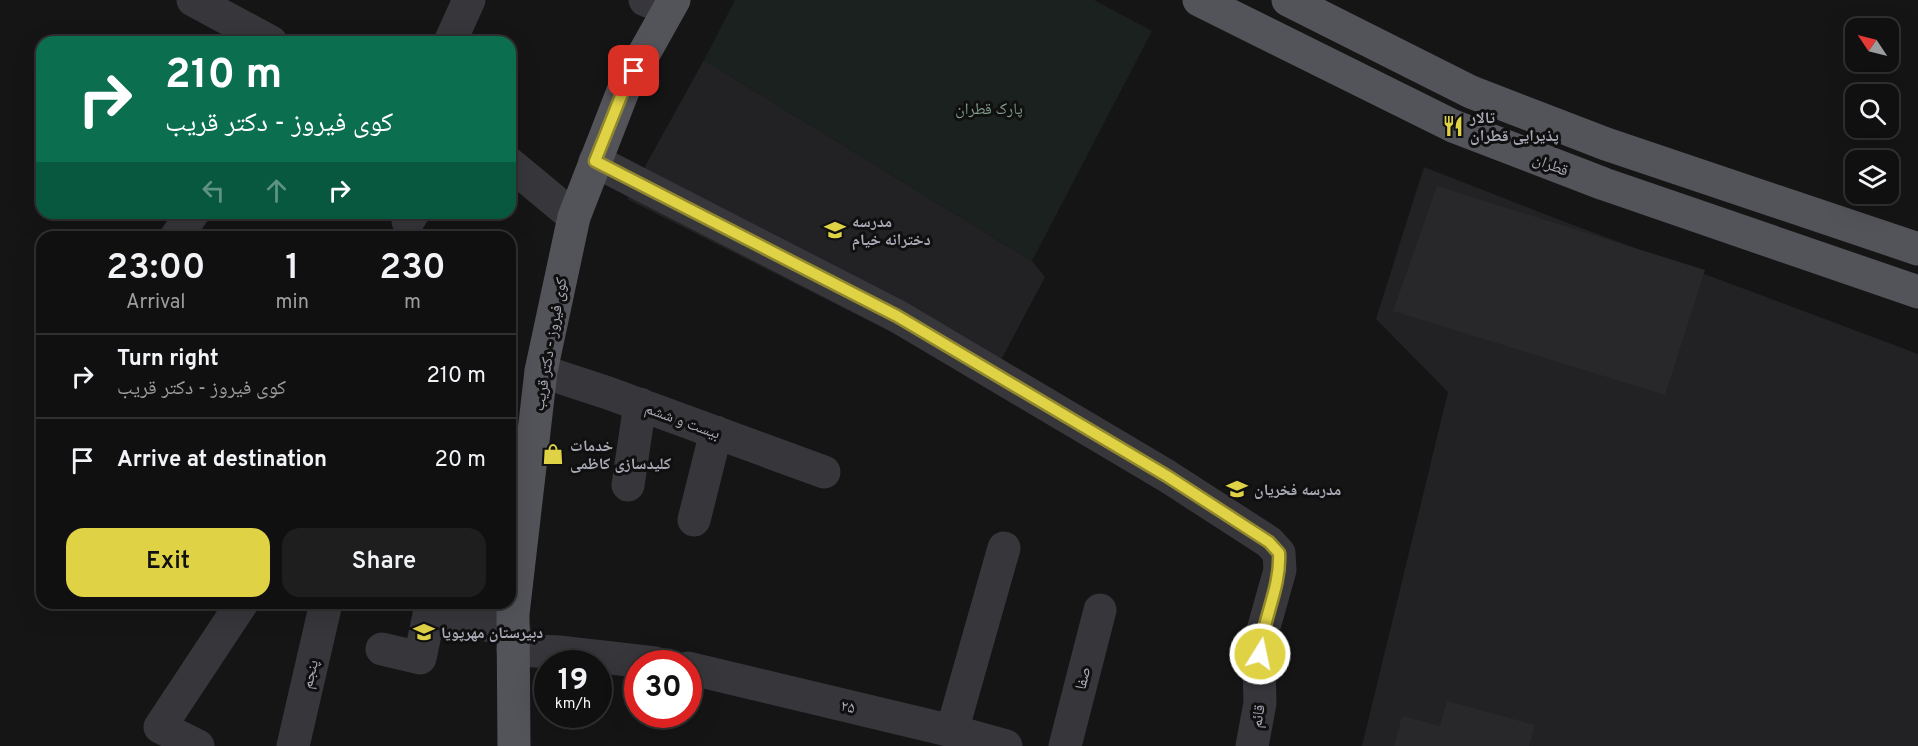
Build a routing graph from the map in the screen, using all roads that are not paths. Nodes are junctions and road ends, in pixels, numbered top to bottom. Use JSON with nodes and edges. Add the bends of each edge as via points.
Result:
{"nodes":[{"id":1,"x":193,"y":0,"type":"edge"},
{"id":2,"x":469,"y":0,"type":"edge"},
{"id":3,"x":1199,"y":0,"type":"edge"},
{"id":4,"x":1288,"y":0,"type":"edge"},
{"id":5,"x":662,"y":3,"type":"edge"},
{"id":6,"x":260,"y":36,"type":"edge"},
{"id":7,"x":453,"y":36,"type":"edge"},
{"id":8,"x":595,"y":161,"type":"junction"},
{"id":9,"x":516,"y":169,"type":"edge"},
{"id":10,"x":574,"y":217,"type":"junction"},
{"id":11,"x":1918,"y":249,"type":"edge"},
{"id":12,"x":1918,"y":292,"type":"edge"},
{"id":13,"x":541,"y":371,"type":"junction"},
{"id":14,"x":640,"y":404,"type":"junction"},
{"id":15,"x":716,"y":432,"type":"junction"},
{"id":16,"x":824,"y":472,"type":"dead end"},
{"id":17,"x":628,"y":485,"type":"dead end"},
{"id":18,"x":694,"y":520,"type":"dead end"},
{"id":19,"x":1004,"y":548,"type":"dead end"},
{"id":20,"x":516,"y":588,"type":"edge"},
{"id":21,"x":238,"y":609,"type":"edge"},
{"id":22,"x":325,"y":609,"type":"edge"},
{"id":23,"x":514,"y":609,"type":"edge"},
{"id":24,"x":1100,"y":610,"type":"dead end"},
{"id":25,"x":513,"y":640,"type":"junction"},
{"id":26,"x":381,"y":649,"type":"dead end"},
{"id":27,"x":624,"y":659,"type":"edge"},
{"id":28,"x":702,"y":671,"type":"edge"},
{"id":29,"x":952,"y":731,"type":"junction"},
{"id":30,"x":198,"y":746,"type":"edge"},
{"id":31,"x":293,"y":746,"type":"edge"},
{"id":32,"x":514,"y":746,"type":"edge"},
{"id":33,"x":1006,"y":746,"type":"edge"},
{"id":34,"x":1065,"y":746,"type":"edge"},
{"id":35,"x":1252,"y":746,"type":"edge"}],
"edges":[{"from":1,"to":6,"type":"street"},
{"from":2,"to":7,"type":"street"},
{"from":3,"to":12,"type":"main road","name":"قطران","via":[[1453,126],[1604,184]]},
{"from":4,"to":11,"type":"main road","via":[[1471,92],[1606,144]]},
{"from":5,"to":8,"type":"main road","name":"کوی فیروز - دکتر قریب"},
{"from":8,"to":10,"type":"main road","name":"کوی فیروز - دکتر قریب"},
{"from":8,"to":35,"type":"street","name":"قائم","via":[[897,316],[1167,476],[1269,542],[1279,553],[1280,570],[1260,641],[1260,703]]},
{"from":9,"to":10,"type":"street"},
{"from":10,"to":13,"type":"main road","name":"کوی فیروز - دکتر قریب"},
{"from":13,"to":14,"type":"street","name":"بیست و ششم"},
{"from":13,"to":20,"type":"main road","name":"کوی فیروز - دکتر قریب"},
{"from":14,"to":15,"type":"street","name":"بیست و ششم"},
{"from":14,"to":17,"type":"street"},
{"from":15,"to":16,"type":"street","name":"بیست و ششم"},
{"from":15,"to":18,"type":"street"},
{"from":19,"to":29,"type":"street"},
{"from":21,"to":30,"type":"street","via":[[160,727]]},
{"from":22,"to":31,"type":"street","name":"پنجم"},
{"from":23,"to":25,"type":"main road","name":"کوی فیروز - دکتر قریب"},
{"from":24,"to":34,"type":"street","name":"صفا"},
{"from":25,"to":26,"type":"street","via":[[429,615],[420,658]]},
{"from":25,"to":27,"type":"street","via":[[559,652]]},
{"from":25,"to":32,"type":"main road","name":"کوی فیروز - دکتر قریب"},
{"from":28,"to":29,"type":"street","name":"۲۵"},
{"from":29,"to":33,"type":"street","name":"۲۵"}]}
